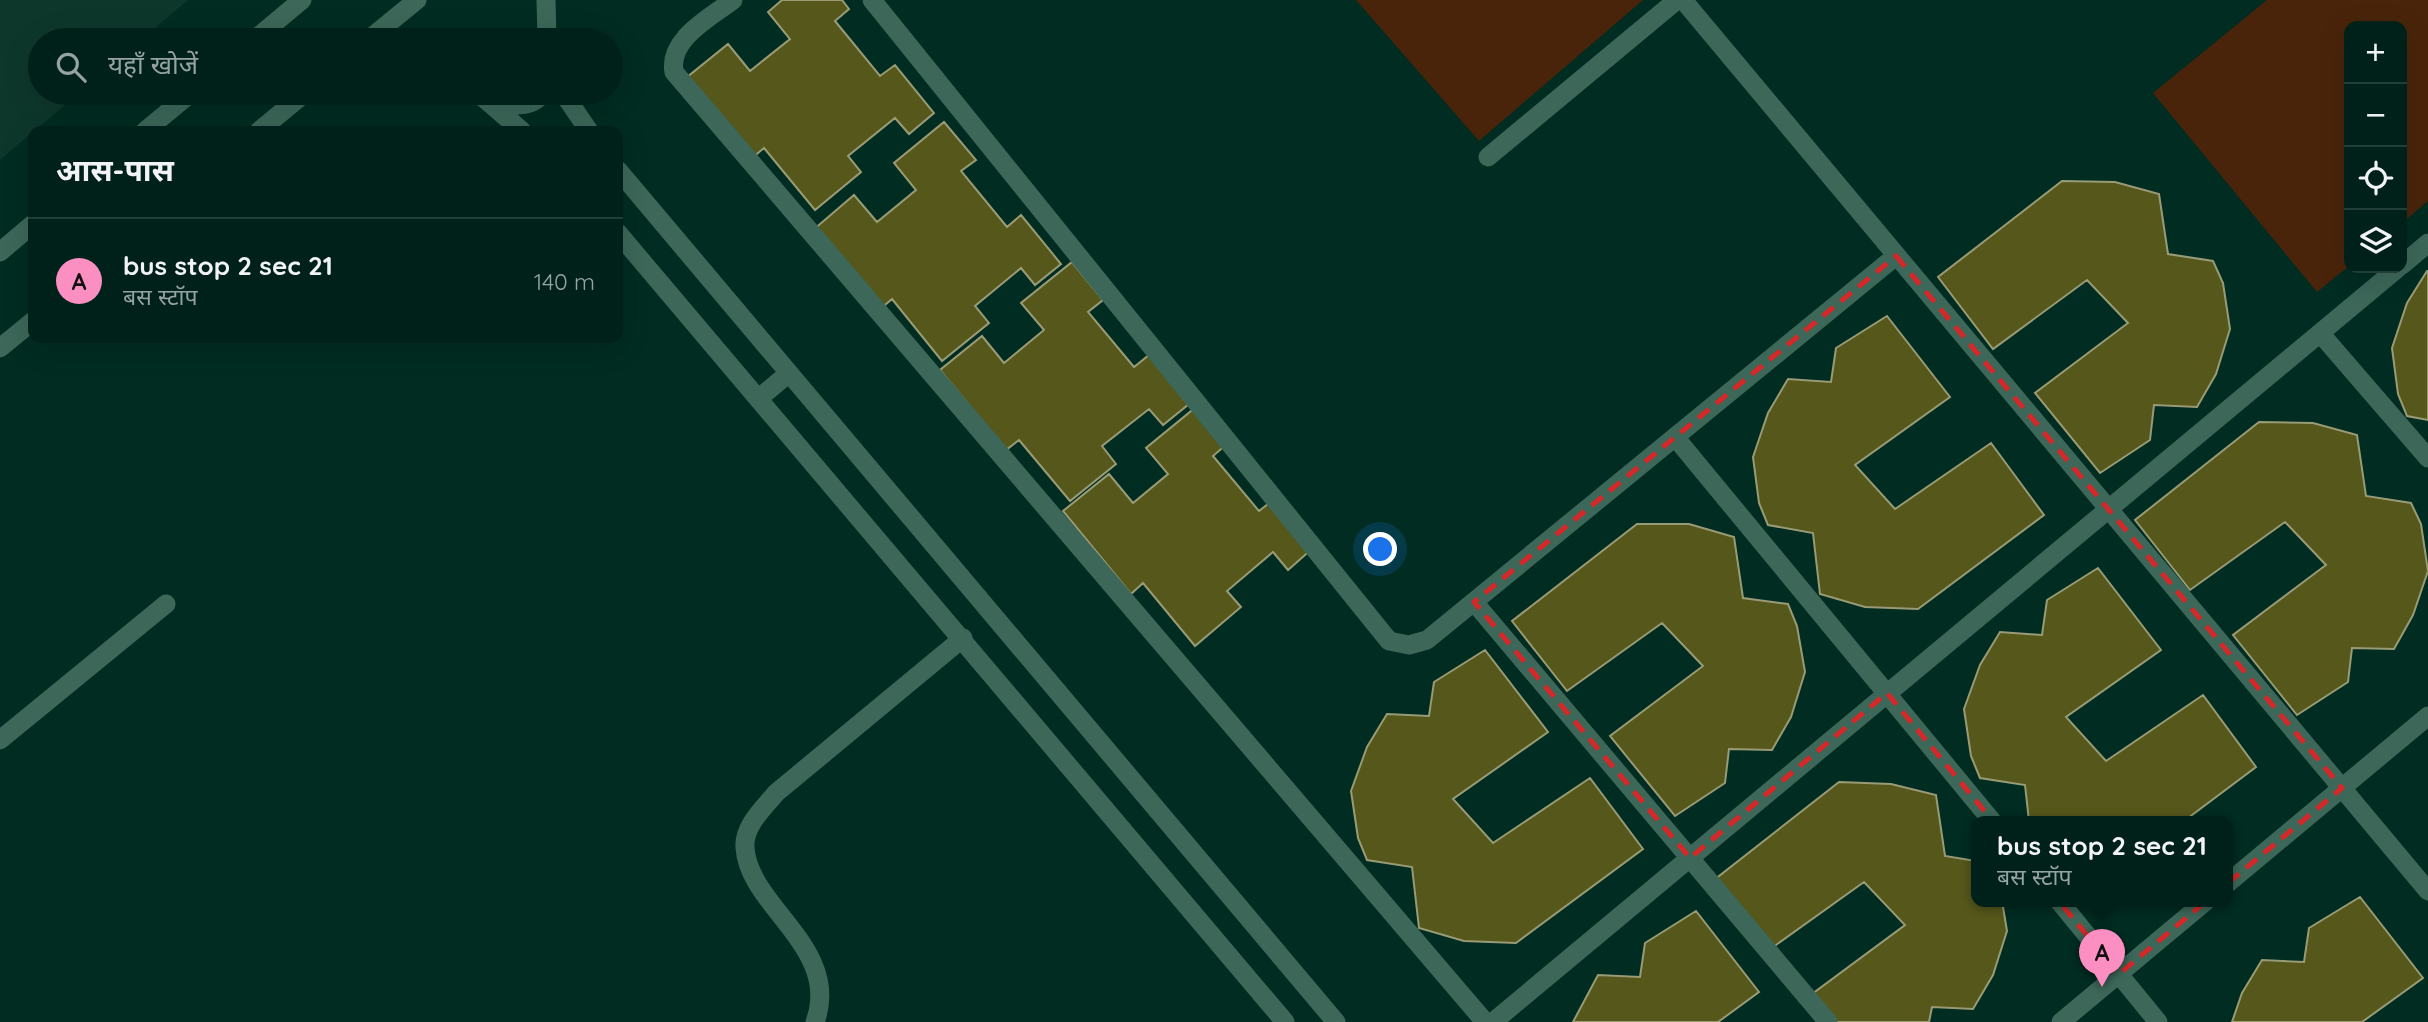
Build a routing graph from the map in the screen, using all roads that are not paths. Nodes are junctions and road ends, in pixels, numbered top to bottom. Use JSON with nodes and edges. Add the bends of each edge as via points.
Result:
{"nodes":[{"id":1,"x":302,"y":0,"type":"edge"},
{"id":2,"x":416,"y":0,"type":"edge"},
{"id":3,"x":546,"y":0,"type":"edge"},
{"id":4,"x":733,"y":0,"type":"edge"},
{"id":5,"x":872,"y":0,"type":"edge"},
{"id":6,"x":1677,"y":0,"type":"edge"},
{"id":7,"x":1683,"y":0,"type":"edge"},
{"id":8,"x":268,"y":28,"type":"edge"},
{"id":9,"x":382,"y":28,"type":"edge"},
{"id":10,"x":547,"y":28,"type":"edge"},
{"id":11,"x":176,"y":105,"type":"edge"},
{"id":12,"x":290,"y":105,"type":"edge"},
{"id":13,"x":492,"y":105,"type":"edge"},
{"id":14,"x":571,"y":105,"type":"edge"},
{"id":15,"x":151,"y":126,"type":"edge"},
{"id":16,"x":265,"y":126,"type":"edge"},
{"id":17,"x":516,"y":126,"type":"edge"},
{"id":18,"x":586,"y":126,"type":"edge"},
{"id":19,"x":1488,"y":157,"type":"dead end"},
{"id":20,"x":623,"y":176,"type":"edge"},
{"id":21,"x":28,"y":227,"type":"edge"},
{"id":22,"x":623,"y":239,"type":"edge"},
{"id":23,"x":3,"y":243,"type":"edge"},
{"id":24,"x":2428,"y":243,"type":"edge"},
{"id":25,"x":1896,"y":256,"type":"junction"},
{"id":26,"x":2407,"y":260,"type":"edge"},
{"id":27,"x":2392,"y":273,"type":"edge"},
{"id":28,"x":28,"y":325,"type":"edge"},
{"id":29,"x":2320,"y":333,"type":"junction"},
{"id":30,"x":0,"y":348,"type":"edge"},
{"id":31,"x":789,"y":373,"type":"junction"},
{"id":32,"x":758,"y":399,"type":"junction"},
{"id":33,"x":1675,"y":437,"type":"junction"},
{"id":34,"x":2428,"y":458,"type":"edge"},
{"id":35,"x":2108,"y":509,"type":"junction"},
{"id":36,"x":1474,"y":602,"type":"junction"},
{"id":37,"x":166,"y":604,"type":"dead end"},
{"id":38,"x":964,"y":638,"type":"junction"},
{"id":39,"x":1887,"y":693,"type":"junction"},
{"id":40,"x":2428,"y":716,"type":"edge"},
{"id":41,"x":0,"y":740,"type":"edge"},
{"id":42,"x":2342,"y":788,"type":"junction"},
{"id":43,"x":1988,"y":816,"type":"edge"},
{"id":44,"x":1690,"y":858,"type":"junction"},
{"id":45,"x":2233,"y":879,"type":"edge"},
{"id":46,"x":2428,"y":891,"type":"edge"},
{"id":47,"x":2064,"y":907,"type":"edge"},
{"id":48,"x":2199,"y":907,"type":"edge"},
{"id":49,"x":2119,"y":974,"type":"junction"},
{"id":50,"x":815,"y":1022,"type":"edge"},
{"id":51,"x":1285,"y":1022,"type":"edge"},
{"id":52,"x":1336,"y":1022,"type":"edge"},
{"id":53,"x":1485,"y":1022,"type":"edge"},
{"id":54,"x":1493,"y":1022,"type":"edge"},
{"id":55,"x":1828,"y":1022,"type":"edge"},
{"id":56,"x":2061,"y":1022,"type":"edge"},
{"id":57,"x":2158,"y":1022,"type":"edge"}],
"edges":[{"from":1,"to":8,"type":"street"},
{"from":2,"to":9,"type":"street"},
{"from":3,"to":10,"type":"street"},
{"from":4,"to":53,"type":"street","via":[[677,46],[674,72]]},
{"from":5,"to":36,"type":"street","via":[[1389,641],[1409,645],[1427,640]]},
{"from":6,"to":19,"type":"street"},
{"from":7,"to":25,"type":"street"},
{"from":11,"to":15,"type":"street"},
{"from":12,"to":16,"type":"street"},
{"from":13,"to":17,"type":"street"},
{"from":14,"to":18,"type":"street"},
{"from":20,"to":31,"type":"street"},
{"from":21,"to":23,"type":"street"},
{"from":22,"to":32,"type":"street"},
{"from":24,"to":26,"type":"street"},
{"from":25,"to":33,"type":"street"},
{"from":25,"to":35,"type":"street"},
{"from":27,"to":29,"type":"street"},
{"from":28,"to":30,"type":"street"},
{"from":29,"to":34,"type":"street"},
{"from":29,"to":35,"type":"street"},
{"from":31,"to":32,"type":"street"},
{"from":31,"to":52,"type":"street"},
{"from":32,"to":38,"type":"street"},
{"from":33,"to":36,"type":"street"},
{"from":33,"to":39,"type":"street"},
{"from":35,"to":39,"type":"street"},
{"from":35,"to":42,"type":"street"},
{"from":36,"to":44,"type":"street"},
{"from":37,"to":41,"type":"street"},
{"from":38,"to":50,"type":"street","via":[[776,793],[752,821],[744,846],[750,870],[807,952],[820,988]]},
{"from":38,"to":51,"type":"street"},
{"from":39,"to":43,"type":"street"},
{"from":39,"to":44,"type":"street"},
{"from":40,"to":42,"type":"street"},
{"from":42,"to":45,"type":"street"},
{"from":42,"to":46,"type":"street"},
{"from":44,"to":54,"type":"street"},
{"from":44,"to":55,"type":"street"},
{"from":47,"to":49,"type":"street"},
{"from":48,"to":49,"type":"street"},
{"from":49,"to":56,"type":"street"},
{"from":49,"to":57,"type":"street"}]}
